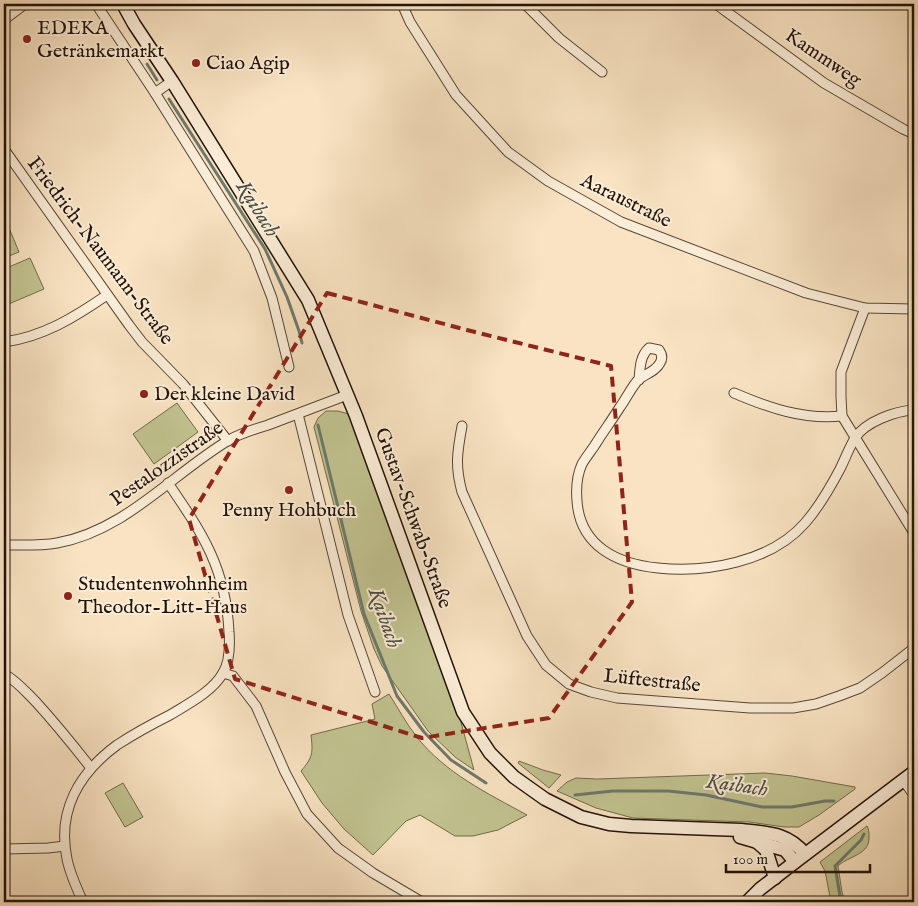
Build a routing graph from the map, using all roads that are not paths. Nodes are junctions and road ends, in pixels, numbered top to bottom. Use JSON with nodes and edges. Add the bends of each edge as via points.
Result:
{"nodes":[{"id":1,"x":25,"y":4,"type":"edge"},
{"id":2,"x":96,"y":4,"type":"edge"},
{"id":3,"x":123,"y":4,"type":"edge"},
{"id":4,"x":402,"y":4,"type":"edge"},
{"id":5,"x":525,"y":4,"type":"edge"},
{"id":6,"x":716,"y":4,"type":"edge"},
{"id":7,"x":4,"y":20,"type":"edge"},
{"id":8,"x":602,"y":72,"type":"dead end"},
{"id":9,"x":172,"y":81,"type":"junction"},
{"id":10,"x":154,"y":93,"type":"junction"},
{"id":11,"x":914,"y":134,"type":"edge"},
{"id":12,"x":4,"y":149,"type":"edge"},
{"id":13,"x":107,"y":295,"type":"junction"},
{"id":14,"x":865,"y":308,"type":"junction"},
{"id":15,"x":914,"y":310,"type":"edge"},
{"id":16,"x":4,"y":342,"type":"edge"},
{"id":17,"x":289,"y":368,"type":"dead end"},
{"id":18,"x":639,"y":380,"type":"dead end"},
{"id":19,"x":734,"y":393,"type":"dead end"},
{"id":20,"x":347,"y":395,"type":"junction"},
{"id":21,"x":914,"y":410,"type":"edge"},
{"id":22,"x":298,"y":414,"type":"junction"},
{"id":23,"x":842,"y":416,"type":"junction"},
{"id":24,"x":462,"y":426,"type":"dead end"},
{"id":25,"x":855,"y":437,"type":"junction"},
{"id":26,"x":228,"y":441,"type":"junction"},
{"id":27,"x":168,"y":484,"type":"junction"},
{"id":28,"x":914,"y":533,"type":"edge"},
{"id":29,"x":4,"y":545,"type":"edge"},
{"id":30,"x":914,"y":648,"type":"edge"},
{"id":31,"x":223,"y":673,"type":"junction"},
{"id":32,"x":4,"y":674,"type":"edge"},
{"id":33,"x":375,"y":692,"type":"dead end"},
{"id":34,"x":91,"y":768,"type":"junction"},
{"id":35,"x":914,"y":772,"type":"edge"},
{"id":36,"x":903,"y":780,"type":"junction"},
{"id":37,"x":914,"y":795,"type":"edge"},
{"id":38,"x":718,"y":830,"type":"junction"},
{"id":39,"x":756,"y":840,"type":"junction"},
{"id":40,"x":65,"y":846,"type":"junction"},
{"id":41,"x":4,"y":849,"type":"edge"},
{"id":42,"x":800,"y":858,"type":"junction"},
{"id":43,"x":775,"y":878,"type":"junction"},
{"id":44,"x":83,"y":902,"type":"edge"},
{"id":45,"x":422,"y":902,"type":"edge"},
{"id":46,"x":747,"y":902,"type":"edge"}],
"edges":[{"from":1,"to":7,"type":"street"},
{"from":2,"to":10,"type":"street"},
{"from":3,"to":9,"type":"street","name":"Gustav-Schwab-Straße"},
{"from":4,"to":14,"type":"street","name":"Aaraustraße","via":[[456,94],[508,152],[548,181],[621,222],[806,293]]},
{"from":5,"to":8,"type":"street","via":[[559,38]]},
{"from":6,"to":11,"type":"street","name":"Kammweg","via":[[824,83]]},
{"from":9,"to":10,"type":"street"},
{"from":9,"to":20,"type":"street","name":"Gustav-Schwab-Straße","via":[[308,300]]},
{"from":10,"to":17,"type":"street","via":[[254,251],[272,298]]},
{"from":12,"to":13,"type":"street","name":"Friedrich-Naumann-Straße"},
{"from":13,"to":16,"type":"street","via":[[55,327]]},
{"from":13,"to":26,"type":"street","name":"Friedrich-Naumann-Straße","via":[[138,337],[183,384]]},
{"from":14,"to":15,"type":"street","name":"Aaraustraße"},
{"from":14,"to":23,"type":"street","via":[[841,372]]},
{"from":18,"to":25,"type":"street","via":[[582,464],[576,488],[578,513],[586,532],[599,548],[617,559],[647,567],[707,568],[765,552],[790,538],[818,507]]},
{"from":19,"to":23,"type":"street","via":[[799,414],[825,418]]},
{"from":20,"to":22,"type":"street","name":"Pestalozzistraße"},
{"from":20,"to":38,"type":"street","name":"Gustav-Schwab-Straße","via":[[463,712],[490,753],[514,777],[545,800],[581,817],[609,824]]},
{"from":21,"to":25,"type":"street","via":[[895,413],[871,423]]},
{"from":22,"to":26,"type":"street","name":"Pestalozzistraße"},
{"from":22,"to":33,"type":"street","via":[[348,616]]},
{"from":23,"to":25,"type":"street"},
{"from":24,"to":30,"type":"street","name":"Lüftestraße","via":[[457,454],[462,492],[527,636],[546,665],[569,684],[617,698],[793,708],[816,704],[860,688]]},
{"from":25,"to":28,"type":"street"},
{"from":26,"to":27,"type":"street","name":"Pestalozzistraße"},
{"from":27,"to":29,"type":"street","name":"Pestalozzistraße","via":[[122,517],[86,535],[56,543]]},
{"from":27,"to":31,"type":"street","via":[[203,536],[221,579],[228,613],[229,640]]},
{"from":31,"to":34,"type":"street","via":[[197,698],[118,745]]},
{"from":31,"to":45,"type":"street","via":[[232,676],[256,706],[307,814],[338,848]]},
{"from":32,"to":34,"type":"street","via":[[26,691]]},
{"from":34,"to":40,"type":"street","via":[[67,810]]},
{"from":35,"to":36,"type":"street"},
{"from":36,"to":37,"type":"street"},
{"from":36,"to":42,"type":"street"},
{"from":38,"to":39,"type":"street","name":"Gustav-Schwab-Straße"},
{"from":38,"to":42,"type":"street","name":"Gustav-Schwab-Straße","via":[[781,836],[799,846]]},
{"from":39,"to":42,"type":"street","name":"Gustav-Schwab-Straße"},
{"from":39,"to":43,"type":"street","via":[[766,850]]},
{"from":40,"to":41,"type":"street"},
{"from":40,"to":44,"type":"street","via":[[67,861]]},
{"from":42,"to":43,"type":"street"},
{"from":43,"to":46,"type":"street"}]}
